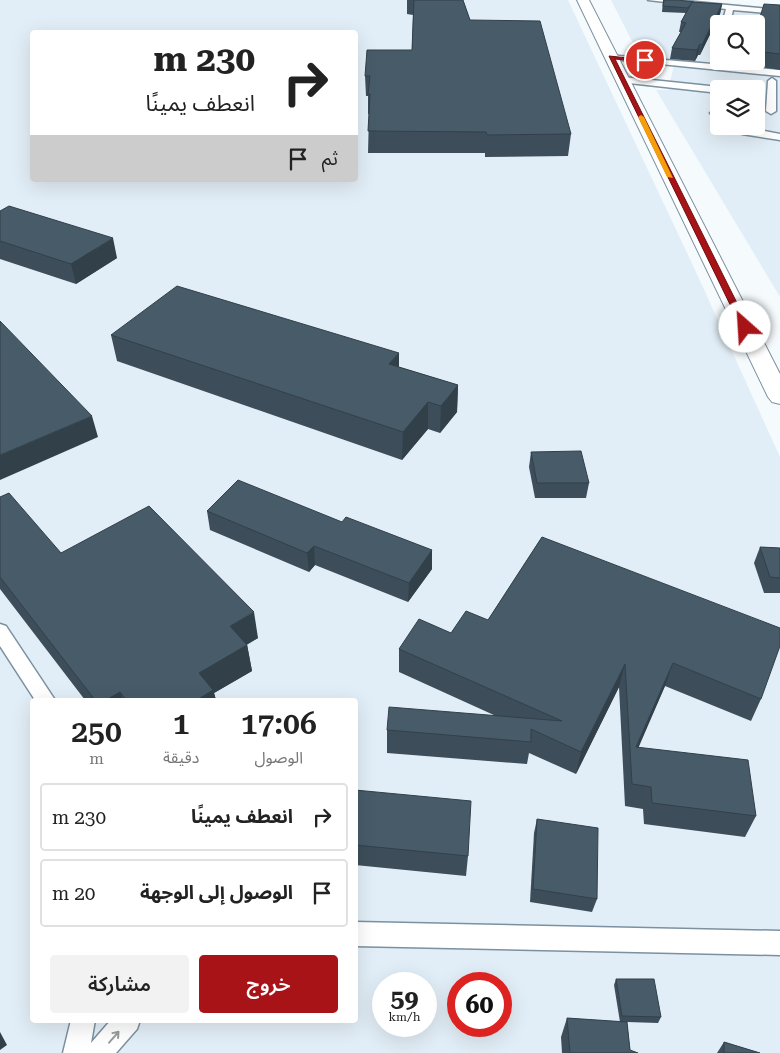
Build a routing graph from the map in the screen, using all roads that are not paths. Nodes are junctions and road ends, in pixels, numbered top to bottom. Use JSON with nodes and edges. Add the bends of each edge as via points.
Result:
{"nodes":[{"id":1,"x":583,"y":0,"type":"edge"},
{"id":2,"x":652,"y":0,"type":"edge"},
{"id":3,"x":730,"y":8,"type":"junction"},
{"id":4,"x":780,"y":12,"type":"edge"},
{"id":5,"x":728,"y":15,"type":"edge"},
{"id":6,"x":611,"y":57,"type":"junction"},
{"id":7,"x":710,"y":63,"type":"edge"},
{"id":8,"x":761,"y":70,"type":"edge"},
{"id":9,"x":780,"y":73,"type":"edge"},
{"id":10,"x":710,"y":74,"type":"dead end"},
{"id":11,"x":623,"y":80,"type":"junction"},
{"id":12,"x":776,"y":81,"type":"edge"},
{"id":13,"x":710,"y":89,"type":"edge"},
{"id":14,"x":772,"y":96,"type":"edge"},
{"id":15,"x":772,"y":111,"type":"edge"},
{"id":16,"x":765,"y":135,"type":"edge"},
{"id":17,"x":780,"y":137,"type":"edge"},
{"id":18,"x":780,"y":397,"type":"edge"},
{"id":19,"x":2,"y":638,"type":"edge"},
{"id":20,"x":44,"y":698,"type":"edge"},
{"id":21,"x":358,"y":934,"type":"edge"},
{"id":22,"x":780,"y":943,"type":"edge"},
{"id":23,"x":82,"y":1023,"type":"edge"},
{"id":24,"x":125,"y":1023,"type":"edge"},
{"id":25,"x":76,"y":1053,"type":"edge"},
{"id":26,"x":100,"y":1053,"type":"edge"}],
"edges":[{"from":1,"to":6,"type":"main road"},
{"from":2,"to":3,"type":"lane"},
{"from":3,"to":4,"type":"lane"},
{"from":3,"to":5,"type":"lane"},
{"from":6,"to":7,"type":"lane"},
{"from":6,"to":11,"type":"main road"},
{"from":8,"to":9,"type":"lane"},
{"from":10,"to":12,"type":"lane"},
{"from":11,"to":13,"type":"lane"},
{"from":11,"to":18,"type":"main road"},
{"from":12,"to":14,"type":"lane"},
{"from":14,"to":15,"type":"lane"},
{"from":16,"to":17,"type":"lane"},
{"from":19,"to":20,"type":"lane"},
{"from":21,"to":22,"type":"lane"},
{"from":23,"to":25,"type":"lane"},
{"from":26,"to":24,"type":"lane","one_way":true}]}
